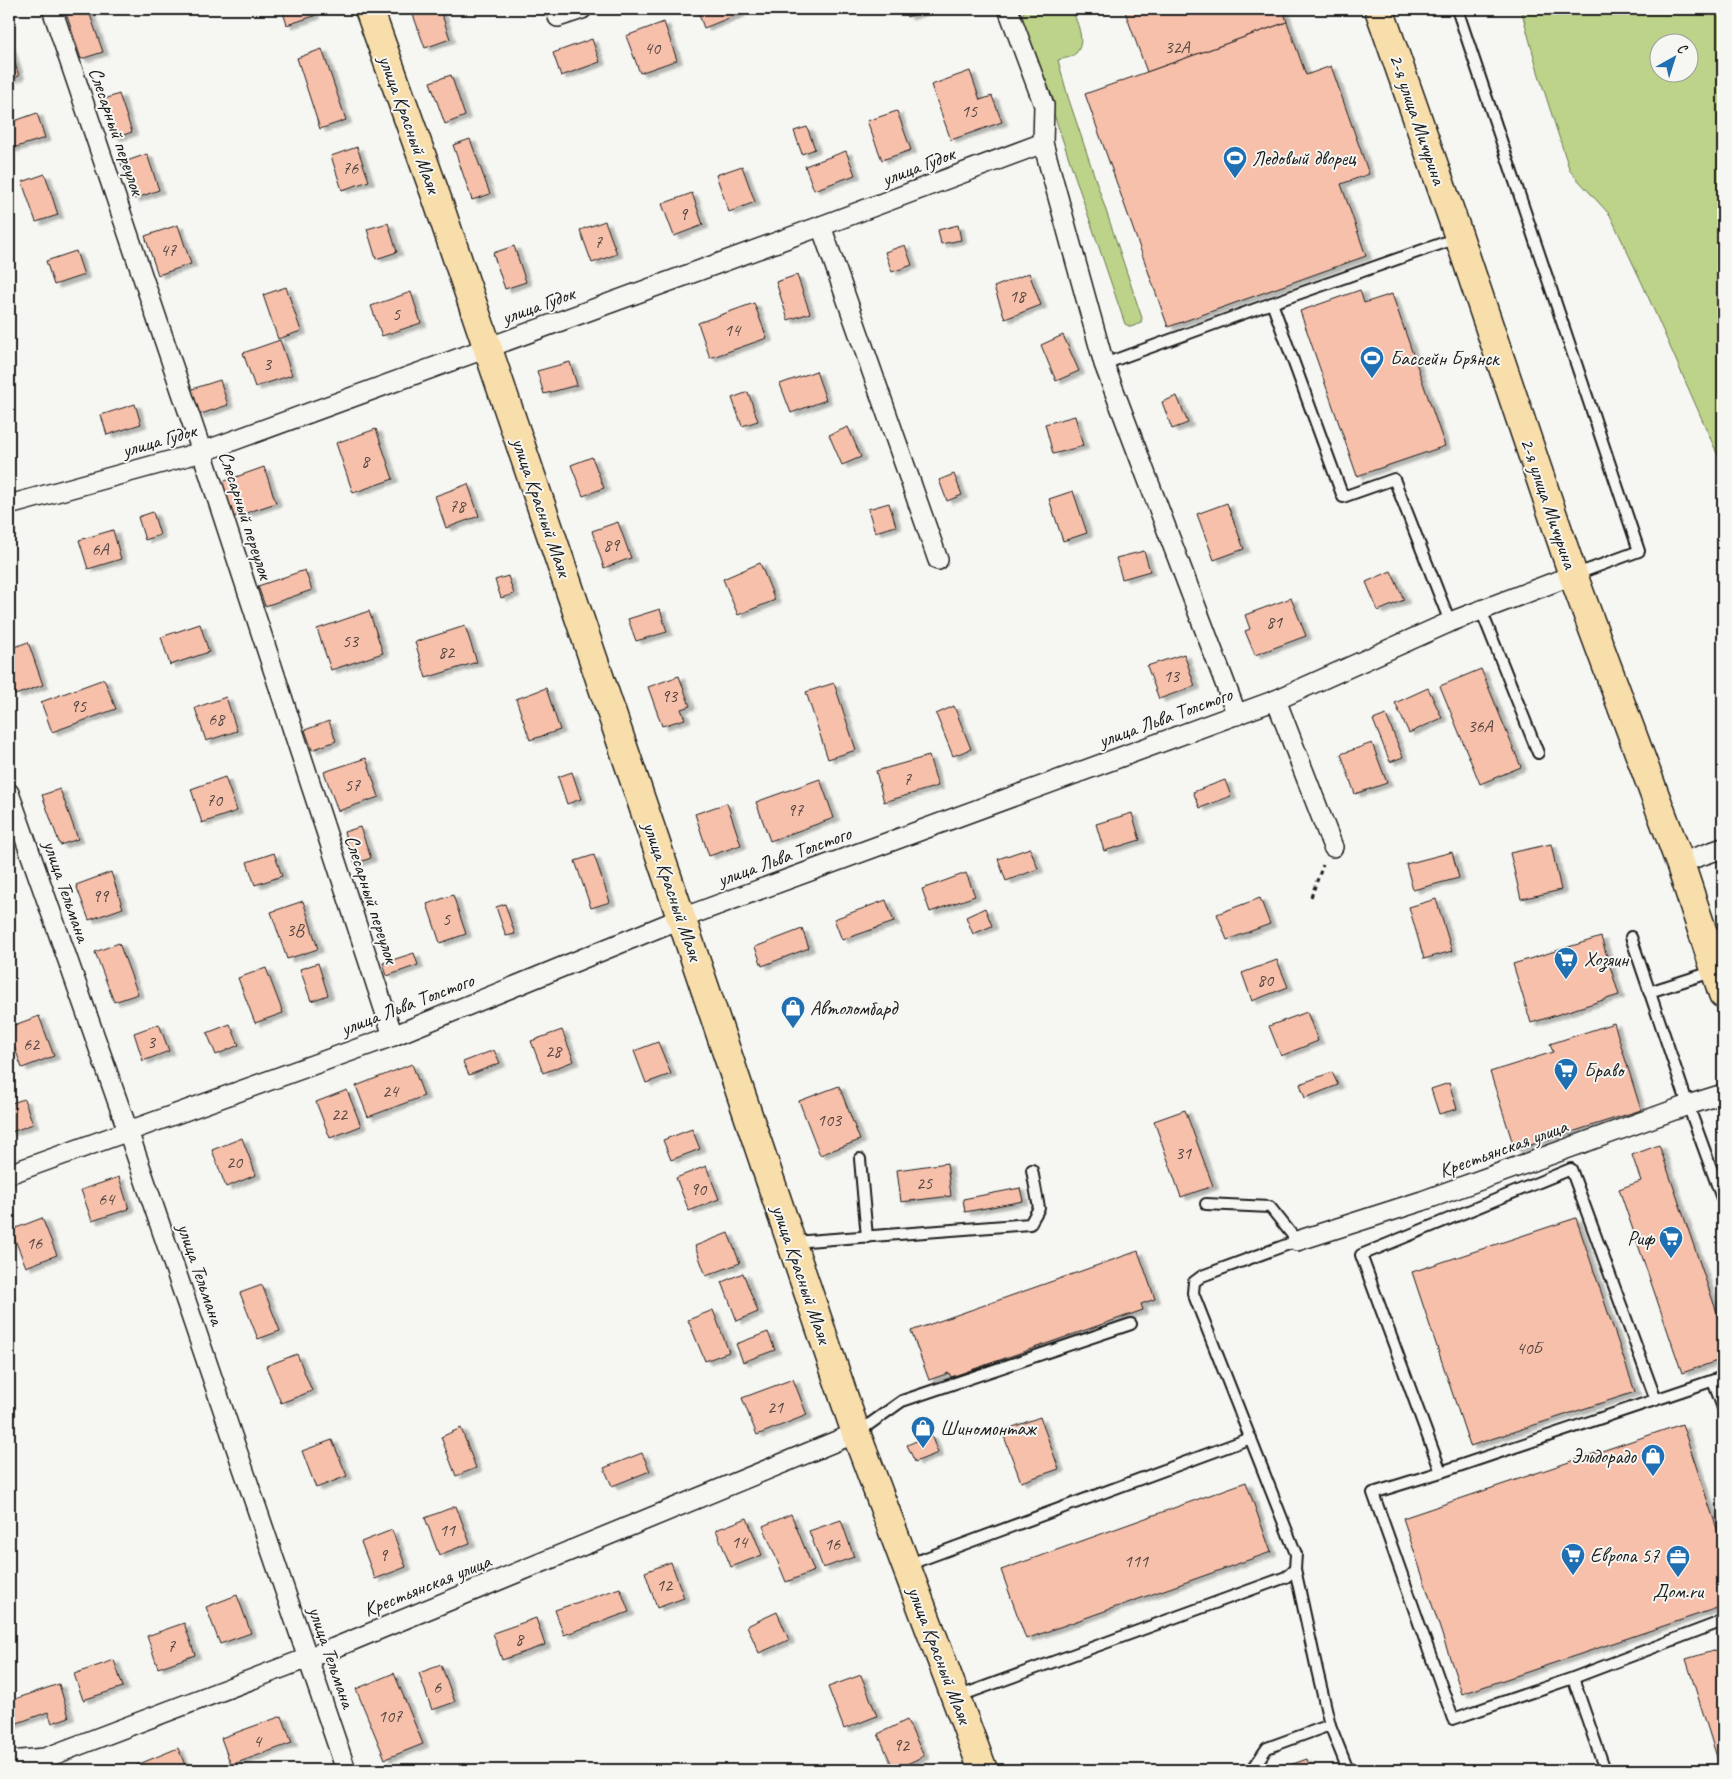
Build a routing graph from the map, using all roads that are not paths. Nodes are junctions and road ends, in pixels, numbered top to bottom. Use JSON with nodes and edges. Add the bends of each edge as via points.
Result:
{"nodes":[{"id":1,"x":52,"y":9,"type":"edge"},
{"id":2,"x":369,"y":9,"type":"edge"},
{"id":3,"x":556,"y":9,"type":"edge"},
{"id":4,"x":582,"y":9,"type":"edge"},
{"id":5,"x":1008,"y":9,"type":"edge"},
{"id":6,"x":1379,"y":9,"type":"edge"},
{"id":7,"x":1457,"y":9,"type":"edge"},
{"id":8,"x":1042,"y":143,"type":"junction"},
{"id":9,"x":821,"y":226,"type":"junction"},
{"id":10,"x":1459,"y":238,"type":"junction"},
{"id":11,"x":1272,"y":303,"type":"junction"},
{"id":12,"x":487,"y":348,"type":"junction"},
{"id":13,"x":1104,"y":364,"type":"junction"},
{"id":14,"x":202,"y":452,"type":"junction"},
{"id":15,"x":9,"y":505,"type":"edge"},
{"id":16,"x":938,"y":560,"type":"dead end"},
{"id":17,"x":1573,"y":575,"type":"junction"},
{"id":18,"x":1482,"y":610,"type":"junction"},
{"id":19,"x":1450,"y":622,"type":"junction"},
{"id":20,"x":1276,"y":700,"type":"junction"},
{"id":21,"x":1237,"y":715,"type":"junction"},
{"id":22,"x":1538,"y":753,"type":"dead end"},
{"id":23,"x":9,"y":793,"type":"edge"},
{"id":24,"x":1333,"y":847,"type":"road end"},
{"id":25,"x":1723,"y":848,"type":"edge"},
{"id":26,"x":1680,"y":863,"type":"junction"},
{"id":27,"x":682,"y":918,"type":"junction"},
{"id":28,"x":1630,"y":937,"type":"dead end"},
{"id":29,"x":1719,"y":983,"type":"edge"},
{"id":30,"x":1649,"y":992,"type":"junction"},
{"id":31,"x":394,"y":1036,"type":"junction"},
{"id":32,"x":1723,"y":1094,"type":"edge"},
{"id":33,"x":1688,"y":1105,"type":"junction"},
{"id":34,"x":128,"y":1131,"type":"junction"},
{"id":35,"x":860,"y":1159,"type":"dead end"},
{"id":36,"x":1032,"y":1170,"type":"dead end"},
{"id":37,"x":9,"y":1174,"type":"edge"},
{"id":38,"x":1723,"y":1201,"type":"edge"},
{"id":39,"x":1206,"y":1204,"type":"dead end"},
{"id":40,"x":867,"y":1237,"type":"junction"},
{"id":41,"x":792,"y":1242,"type":"junction"},
{"id":42,"x":1297,"y":1242,"type":"junction"},
{"id":43,"x":1131,"y":1324,"type":"dead end"},
{"id":44,"x":1718,"y":1379,"type":"edge"},
{"id":45,"x":1656,"y":1400,"type":"junction"},
{"id":46,"x":1723,"y":1408,"type":"edge"},
{"id":47,"x":856,"y":1433,"type":"junction"},
{"id":48,"x":1251,"y":1438,"type":"junction"},
{"id":49,"x":1441,"y":1472,"type":"junction"},
{"id":50,"x":906,"y":1565,"type":"junction"},
{"id":51,"x":1295,"y":1569,"type":"junction"},
{"id":52,"x":1723,"y":1621,"type":"edge"},
{"id":53,"x":308,"y":1658,"type":"junction"},
{"id":54,"x":1573,"y":1678,"type":"junction"},
{"id":55,"x":956,"y":1698,"type":"junction"},
{"id":56,"x":1330,"y":1725,"type":"junction"},
{"id":57,"x":9,"y":1761,"type":"edge"},
{"id":58,"x":47,"y":1764,"type":"edge"},
{"id":59,"x":346,"y":1770,"type":"edge"},
{"id":60,"x":983,"y":1770,"type":"edge"},
{"id":61,"x":1252,"y":1770,"type":"edge"},
{"id":62,"x":1348,"y":1770,"type":"edge"},
{"id":63,"x":1604,"y":1770,"type":"edge"}],
"edges":[{"from":1,"to":14,"type":"street","name":"Слесарный переулок"},
{"from":2,"to":12,"type":"main road","name":"улица Красный Маяк"},
{"from":3,"to":4,"type":"street","via":[[558,17]]},
{"from":5,"to":8,"type":"street","via":[[1044,105]]},
{"from":6,"to":10,"type":"main road","name":"2-я улица Мичурина"},
{"from":7,"to":17,"type":"lane","via":[[1639,551]]},
{"from":8,"to":9,"type":"street","name":"улица Гудок"},
{"from":8,"to":13,"type":"street"},
{"from":9,"to":12,"type":"street","name":"улица Гудок"},
{"from":9,"to":16,"type":"street"},
{"from":10,"to":11,"type":"lane"},
{"from":10,"to":17,"type":"main road","name":"2-я улица Мичурина"},
{"from":11,"to":13,"type":"lane"},
{"from":11,"to":19,"type":"lane","via":[[1343,497],[1394,479]]},
{"from":12,"to":14,"type":"street","name":"улица Гудок"},
{"from":12,"to":27,"type":"main road","name":"улица Красный Маяк"},
{"from":13,"to":21,"type":"street"},
{"from":14,"to":15,"type":"street","name":"улица Гудок"},
{"from":14,"to":31,"type":"street","name":"Слесарный переулок"},
{"from":17,"to":18,"type":"street","name":"улица Льва Толстого"},
{"from":17,"to":26,"type":"main road","name":"2-я улица Мичурина"},
{"from":18,"to":19,"type":"street","name":"улица Льва Толстого"},
{"from":18,"to":22,"type":"lane"},
{"from":19,"to":20,"type":"street","name":"улица Льва Толстого"},
{"from":20,"to":21,"type":"street","name":"улица Льва Толстого"},
{"from":20,"to":24,"type":"street"},
{"from":21,"to":27,"type":"street","name":"улица Льва Толстого"},
{"from":23,"to":34,"type":"street","name":"улица Тельмана"},
{"from":25,"to":26,"type":"street"},
{"from":26,"to":29,"type":"main road","name":"2-я улица Мичурина"},
{"from":27,"to":31,"type":"street","name":"улица Льва Толстого"},
{"from":27,"to":41,"type":"main road","name":"улица Красный Маяк"},
{"from":28,"to":30,"type":"lane"},
{"from":29,"to":30,"type":"lane"},
{"from":30,"to":33,"type":"lane"},
{"from":31,"to":34,"type":"street","name":"улица Льва Толстого"},
{"from":32,"to":33,"type":"street","name":"Крестьянская улица"},
{"from":33,"to":38,"type":"lane"},
{"from":33,"to":42,"type":"street","name":"Крестьянская улица","via":[[1422,1201]]},
{"from":34,"to":37,"type":"street","name":"улица Льва Толстого"},
{"from":34,"to":53,"type":"street","name":"улица Тельмана"},
{"from":35,"to":40,"type":"lane"},
{"from":36,"to":40,"type":"lane","via":[[1039,1208],[1030,1224]]},
{"from":39,"to":42,"type":"lane","via":[[1270,1206]]},
{"from":40,"to":41,"type":"lane"},
{"from":41,"to":47,"type":"main road","name":"улица Красный Маяк"},
{"from":42,"to":48,"type":"lane","via":[[1202,1276],[1194,1282],[1193,1293]]},
{"from":43,"to":47,"type":"lane","via":[[902,1401]]},
{"from":44,"to":45,"type":"lane"},
{"from":44,"to":46,"type":"lane"},
{"from":45,"to":49,"type":"lane"},
{"from":45,"to":49,"type":"lane","via":[[1571,1169],[1360,1255]]},
{"from":47,"to":50,"type":"main road","name":"улица Красный Маяк"},
{"from":47,"to":53,"type":"street","name":"Крестьянская улица"},
{"from":48,"to":50,"type":"lane"},
{"from":48,"to":51,"type":"lane","via":[[1296,1554]]},
{"from":49,"to":54,"type":"lane","via":[[1373,1493],[1453,1719]]},
{"from":50,"to":55,"type":"main road","name":"улица Красный Маяк"},
{"from":51,"to":55,"type":"lane","via":[[1286,1577]]},
{"from":51,"to":56,"type":"lane"},
{"from":52,"to":54,"type":"lane"},
{"from":53,"to":58,"type":"street","name":"Крестьянская улица"},
{"from":53,"to":59,"type":"street","name":"улица Тельмана"},
{"from":54,"to":63,"type":"lane"},
{"from":55,"to":60,"type":"main road","name":"улица Красный Маяк"},
{"from":56,"to":61,"type":"lane","via":[[1267,1748]]},
{"from":56,"to":62,"type":"lane"},
{"from":57,"to":58,"type":"street","name":"Крестьянская улица"}]}
